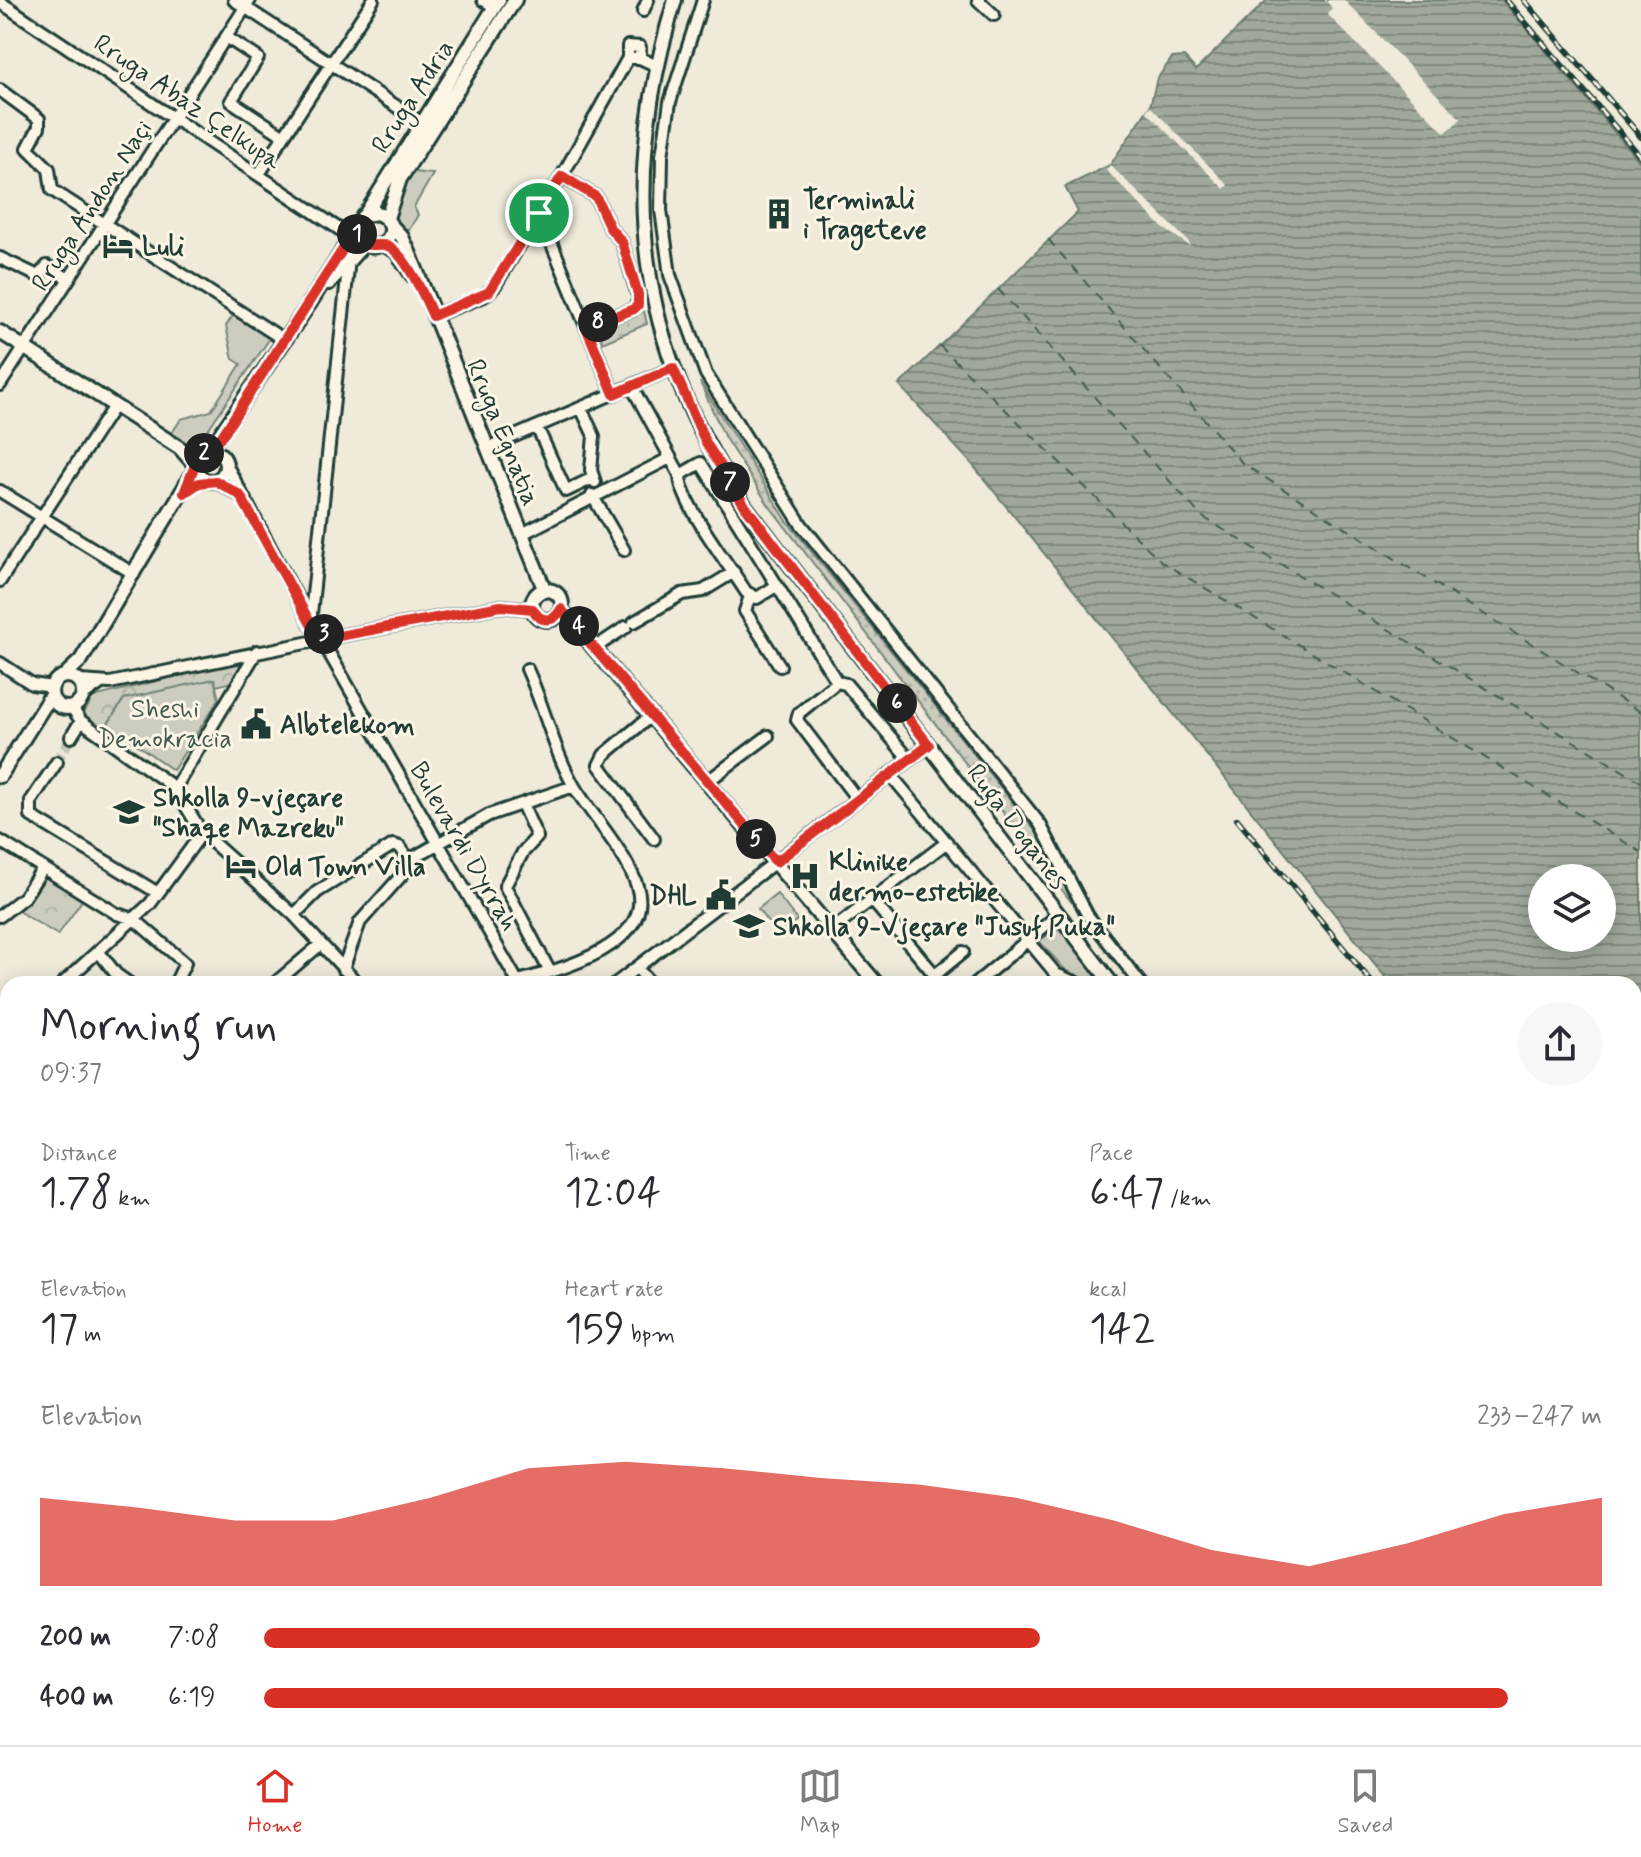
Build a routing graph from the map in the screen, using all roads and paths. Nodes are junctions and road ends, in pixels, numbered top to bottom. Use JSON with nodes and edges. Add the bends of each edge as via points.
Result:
{"nodes":[{"id":1,"x":234,"y":0,"type":"edge"},
{"id":2,"x":373,"y":0,"type":"edge"},
{"id":3,"x":483,"y":0,"type":"edge"},
{"id":4,"x":515,"y":0,"type":"edge"},
{"id":5,"x":648,"y":0,"type":"edge"},
{"id":6,"x":675,"y":0,"type":"edge"},
{"id":7,"x":703,"y":0,"type":"edge"},
{"id":8,"x":978,"y":0,"type":"edge"},
{"id":9,"x":0,"y":2,"type":"edge"},
{"id":10,"x":248,"y":4,"type":"edge"},
{"id":11,"x":497,"y":4,"type":"edge"},
{"id":12,"x":643,"y":11,"type":"dead end"},
{"id":13,"x":994,"y":15,"type":"dead end"},
{"id":14,"x":226,"y":37,"type":"junction"},
{"id":15,"x":331,"y":64,"type":"junction"},
{"id":16,"x":658,"y":64,"type":"junction"},
{"id":17,"x":0,"y":90,"type":"edge"},
{"id":18,"x":174,"y":118,"type":"junction"},
{"id":19,"x":422,"y":123,"type":"junction"},
{"id":20,"x":284,"y":136,"type":"junction"},
{"id":21,"x":259,"y":174,"type":"junction"},
{"id":22,"x":562,"y":176,"type":"junction"},
{"id":23,"x":539,"y":213,"type":"junction"},
{"id":24,"x":363,"y":216,"type":"junction"},
{"id":25,"x":388,"y":221,"type":"junction"},
{"id":26,"x":105,"y":222,"type":"junction"},
{"id":27,"x":354,"y":233,"type":"junction"},
{"id":28,"x":364,"y":244,"type":"junction"},
{"id":29,"x":382,"y":244,"type":"junction"},
{"id":30,"x":349,"y":257,"type":"junction"},
{"id":31,"x":0,"y":258,"type":"edge"},
{"id":32,"x":69,"y":279,"type":"junction"},
{"id":33,"x":422,"y":291,"type":"junction"},
{"id":34,"x":310,"y":303,"type":"junction"},
{"id":35,"x":433,"y":316,"type":"junction"},
{"id":36,"x":586,"y":327,"type":"junction"},
{"id":37,"x":0,"y":332,"type":"edge"},
{"id":38,"x":284,"y":340,"type":"junction"},
{"id":39,"x":24,"y":348,"type":"junction"},
{"id":40,"x":673,"y":368,"type":"junction"},
{"id":41,"x":0,"y":385,"type":"edge"},
{"id":42,"x":632,"y":387,"type":"junction"},
{"id":43,"x":614,"y":394,"type":"junction"},
{"id":44,"x":114,"y":406,"type":"junction"},
{"id":45,"x":581,"y":408,"type":"junction"},
{"id":46,"x":537,"y":427,"type":"junction"},
{"id":47,"x":222,"y":436,"type":"junction"},
{"id":48,"x":180,"y":448,"type":"junction"},
{"id":49,"x":487,"y":448,"type":"junction"},
{"id":50,"x":206,"y":452,"type":"junction"},
{"id":51,"x":670,"y":458,"type":"junction"},
{"id":52,"x":224,"y":460,"type":"junction"},
{"id":53,"x":196,"y":467,"type":"junction"},
{"id":54,"x":680,"y":475,"type":"junction"},
{"id":55,"x":593,"y":478,"type":"junction"},
{"id":56,"x":212,"y":481,"type":"junction"},
{"id":57,"x":0,"y":491,"type":"edge"},
{"id":58,"x":184,"y":493,"type":"junction"},
{"id":59,"x":596,"y":494,"type":"junction"},
{"id":60,"x":240,"y":495,"type":"junction"},
{"id":61,"x":43,"y":517,"type":"junction"},
{"id":62,"x":522,"y":534,"type":"junction"},
{"id":63,"x":624,"y":550,"type":"dead end"},
{"id":64,"x":734,"y":572,"type":"junction"},
{"id":65,"x":134,"y":574,"type":"junction"},
{"id":66,"x":0,"y":581,"type":"edge"},
{"id":67,"x":776,"y":586,"type":"junction"},
{"id":68,"x":545,"y":591,"type":"junction"},
{"id":69,"x":750,"y":596,"type":"junction"},
{"id":70,"x":533,"y":609,"type":"junction"},
{"id":71,"x":561,"y":609,"type":"junction"},
{"id":72,"x":310,"y":623,"type":"junction"},
{"id":73,"x":321,"y":640,"type":"junction"},
{"id":74,"x":596,"y":647,"type":"junction"},
{"id":75,"x":257,"y":651,"type":"junction"},
{"id":76,"x":81,"y":660,"type":"junction"},
{"id":77,"x":0,"y":663,"type":"edge"},
{"id":78,"x":780,"y":666,"type":"dead end"},
{"id":79,"x":527,"y":669,"type":"dead end"},
{"id":80,"x":64,"y":676,"type":"junction"},
{"id":81,"x":79,"y":680,"type":"junction"},
{"id":82,"x":837,"y":682,"type":"junction"},
{"id":83,"x":100,"y":684,"type":"junction"},
{"id":84,"x":51,"y":691,"type":"junction"},
{"id":85,"x":83,"y":696,"type":"junction"},
{"id":86,"x":68,"y":708,"type":"junction"},
{"id":87,"x":43,"y":712,"type":"junction"},
{"id":88,"x":652,"y":715,"type":"junction"},
{"id":89,"x":81,"y":721,"type":"junction"},
{"id":90,"x":768,"y":736,"type":"dead end"},
{"id":91,"x":71,"y":737,"type":"tunnel mouth"},
{"id":92,"x":929,"y":745,"type":"junction"},
{"id":93,"x":909,"y":759,"type":"junction"},
{"id":94,"x":57,"y":762,"type":"tunnel mouth"},
{"id":95,"x":890,"y":774,"type":"junction"},
{"id":96,"x":0,"y":776,"type":"edge"},
{"id":97,"x":708,"y":781,"type":"junction"},
{"id":98,"x":574,"y":786,"type":"junction"},
{"id":99,"x":175,"y":788,"type":"junction"},
{"id":100,"x":857,"y":799,"type":"junction"},
{"id":101,"x":522,"y":804,"type":"junction"},
{"id":102,"x":202,"y":833,"type":"junction"},
{"id":103,"x":654,"y":839,"type":"dead end"},
{"id":104,"x":0,"y":841,"type":"edge"},
{"id":105,"x":947,"y":842,"type":"junction"},
{"id":106,"x":438,"y":843,"type":"junction"},
{"id":107,"x":409,"y":860,"type":"junction"},
{"id":108,"x":776,"y":862,"type":"junction"},
{"id":109,"x":43,"y":868,"type":"junction"},
{"id":110,"x":158,"y":893,"type":"junction"},
{"id":111,"x":872,"y":900,"type":"junction"},
{"id":112,"x":294,"y":915,"type":"junction"},
{"id":113,"x":1058,"y":915,"type":"junction"},
{"id":114,"x":0,"y":916,"type":"edge"},
{"id":115,"x":134,"y":919,"type":"junction"},
{"id":116,"x":832,"y":930,"type":"junction"},
{"id":117,"x":1028,"y":940,"type":"junction"},
{"id":118,"x":321,"y":944,"type":"junction"},
{"id":119,"x":99,"y":952,"type":"junction"},
{"id":120,"x":963,"y":952,"type":"dead end"},
{"id":121,"x":637,"y":968,"type":"junction"},
{"id":122,"x":343,"y":969,"type":"junction"},
{"id":123,"x":550,"y":972,"type":"junction"},
{"id":124,"x":71,"y":976,"type":"edge"},
{"id":125,"x":119,"y":976,"type":"edge"},
{"id":126,"x":179,"y":976,"type":"edge"},
{"id":127,"x":282,"y":976,"type":"edge"},
{"id":128,"x":348,"y":976,"type":"edge"},
{"id":129,"x":515,"y":976,"type":"edge"},
{"id":130,"x":539,"y":976,"type":"edge"},
{"id":131,"x":626,"y":976,"type":"edge"},
{"id":132,"x":644,"y":976,"type":"edge"},
{"id":133,"x":870,"y":976,"type":"edge"},
{"id":134,"x":931,"y":976,"type":"edge"},
{"id":135,"x":938,"y":976,"type":"edge"},
{"id":136,"x":985,"y":976,"type":"edge"},
{"id":137,"x":1057,"y":976,"type":"edge"},
{"id":138,"x":1106,"y":976,"type":"edge"},
{"id":139,"x":1135,"y":976,"type":"edge"}],
"edges":[{"from":1,"to":10,"type":"street"},
{"from":2,"to":15,"type":"street"},
{"from":3,"to":11,"type":"street"},
{"from":4,"to":25,"type":"main road","name":"Rruga Adria","via":[[400,179]]},
{"from":5,"to":12,"type":"street"},
{"from":6,"to":16,"type":"main road","name":"Ruga Doganes"},
{"from":7,"to":139,"type":"street","via":[[670,102],[661,181],[670,275],[706,374],[801,524],[1040,824],[1088,916]]},
{"from":8,"to":13,"type":"street"},
{"from":9,"to":18,"type":"street","name":"Rruga Abaz Çelkupa"},
{"from":10,"to":14,"type":"street","name":"Rruga Andon Naçi"},
{"from":10,"to":15,"type":"street"},
{"from":11,"to":19,"type":"main road","name":"Rruga Adria"},
{"from":14,"to":18,"type":"street","name":"Rruga Andon Naçi"},
{"from":14,"to":20,"type":"street","via":[[258,58],[231,101]]},
{"from":15,"to":19,"type":"street"},
{"from":15,"to":20,"type":"street"},
{"from":16,"to":22,"type":"street","via":[[637,56]]},
{"from":16,"to":40,"type":"main road","name":"Ruga Doganes","via":[[645,147],[642,227]]},
{"from":17,"to":26,"type":"street","via":[[39,119],[28,148],[49,169],[52,190]]},
{"from":18,"to":21,"type":"street","name":"Rruga Abaz Çelkupa"},
{"from":18,"to":26,"type":"street","name":"Rruga Andon Naçi"},
{"from":19,"to":24,"type":"main road","name":"Rruga Adria"},
{"from":20,"to":21,"type":"street"},
{"from":21,"to":27,"type":"street","name":"Rruga Abaz Çelkupa"},
{"from":22,"to":23,"type":"street"},
{"from":22,"to":36,"type":"street","via":[[596,197],[622,242],[638,294],[634,309]]},
{"from":23,"to":35,"type":"street","via":[[489,292]]},
{"from":23,"to":36,"type":"street"},
{"from":24,"to":25,"type":"main road","via":[[377,213]]},
{"from":24,"to":27,"type":"main road"},
{"from":25,"to":29,"type":"main road","via":[[390,236]]},
{"from":25,"to":33,"type":"main road","name":"Rruga Egnatia","via":[[402,237]]},
{"from":26,"to":32,"type":"street","name":"Rruga Andon Naçi"},
{"from":26,"to":38,"type":"street"},
{"from":27,"to":28,"type":"main road"},
{"from":27,"to":34,"type":"main road"},
{"from":28,"to":29,"type":"main road"},
{"from":28,"to":30,"type":"main road"},
{"from":29,"to":33,"type":"main road","name":"Rruga Egnatia","via":[[396,251]]},
{"from":30,"to":34,"type":"main road"},
{"from":30,"to":72,"type":"street"},
{"from":31,"to":32,"type":"street","via":[[38,276],[47,266]]},
{"from":32,"to":39,"type":"street","name":"Rruga Andon Naçi"},
{"from":33,"to":35,"type":"main road","name":"Rruga Egnatia"},
{"from":34,"to":38,"type":"main road"},
{"from":35,"to":49,"type":"main road","name":"Rruga Egnatia"},
{"from":36,"to":43,"type":"street"},
{"from":37,"to":39,"type":"main road"},
{"from":38,"to":47,"type":"main road"},
{"from":39,"to":41,"type":"street","name":"Rruga Andon Naçi"},
{"from":39,"to":44,"type":"main road"},
{"from":40,"to":42,"type":"street"},
{"from":40,"to":92,"type":"main road","name":"Ruga Doganes","via":[[706,443],[745,506]]},
{"from":42,"to":43,"type":"street"},
{"from":42,"to":51,"type":"street"},
{"from":43,"to":45,"type":"street"},
{"from":44,"to":48,"type":"main road"},
{"from":44,"to":61,"type":"street"},
{"from":45,"to":46,"type":"street"},
{"from":45,"to":55,"type":"street","via":[[594,436]]},
{"from":46,"to":49,"type":"street"},
{"from":46,"to":55,"type":"street","via":[[566,491]]},
{"from":47,"to":50,"type":"main road"},
{"from":47,"to":52,"type":"main road"},
{"from":48,"to":50,"type":"main road"},
{"from":48,"to":53,"type":"main road"},
{"from":49,"to":62,"type":"main road","name":"Rruga Egnatia"},
{"from":50,"to":52,"type":"main road"},
{"from":50,"to":53,"type":"main road"},
{"from":51,"to":54,"type":"street"},
{"from":51,"to":59,"type":"street"},
{"from":52,"to":56,"type":"main road","via":[[224,474]]},
{"from":52,"to":60,"type":"street","name":"Bulevardi Dyrrah"},
{"from":53,"to":56,"type":"main road"},
{"from":53,"to":58,"type":"main road"},
{"from":54,"to":64,"type":"street","via":[[690,505]]},
{"from":54,"to":67,"type":"street","via":[[701,463]]},
{"from":55,"to":59,"type":"street"},
{"from":56,"to":58,"type":"main road"},
{"from":56,"to":60,"type":"street"},
{"from":57,"to":61,"type":"street"},
{"from":58,"to":65,"type":"main road"},
{"from":59,"to":62,"type":"street"},
{"from":59,"to":63,"type":"street"},
{"from":60,"to":72,"type":"street","name":"Bulevardi Dyrrah"},
{"from":61,"to":65,"type":"street"},
{"from":61,"to":66,"type":"street"},
{"from":62,"to":68,"type":"main road","name":"Rruga Egnatia"},
{"from":64,"to":69,"type":"street"},
{"from":64,"to":74,"type":"street","via":[[703,591],[682,594]]},
{"from":65,"to":76,"type":"main road"},
{"from":67,"to":69,"type":"street","via":[[757,598]]},
{"from":67,"to":82,"type":"street"},
{"from":68,"to":70,"type":"main road","via":[[535,597]]},
{"from":68,"to":71,"type":"main road","via":[[558,595]]},
{"from":69,"to":78,"type":"street","via":[[745,611]]},
{"from":70,"to":71,"type":"main road","via":[[547,620]]},
{"from":70,"to":73,"type":"street","via":[[501,606]]},
{"from":71,"to":74,"type":"main road"},
{"from":72,"to":73,"type":"street","name":"Bulevardi Dyrrah"},
{"from":73,"to":75,"type":"street"},
{"from":73,"to":106,"type":"street","name":"Bulevardi Dyrrah"},
{"from":74,"to":88,"type":"main road"},
{"from":75,"to":83,"type":"street"},
{"from":75,"to":99,"type":"street"},
{"from":76,"to":80,"type":"main road"},
{"from":76,"to":81,"type":"main road"},
{"from":77,"to":84,"type":"street"},
{"from":79,"to":98,"type":"street"},
{"from":80,"to":81,"type":"main road"},
{"from":80,"to":84,"type":"main road"},
{"from":81,"to":83,"type":"street"},
{"from":81,"to":85,"type":"main road"},
{"from":82,"to":93,"type":"street","via":[[846,684]]},
{"from":82,"to":100,"type":"street","via":[[797,720]]},
{"from":83,"to":85,"type":"street"},
{"from":84,"to":86,"type":"main road"},
{"from":84,"to":87,"type":"main road"},
{"from":85,"to":86,"type":"main road"},
{"from":86,"to":87,"type":"main road"},
{"from":86,"to":89,"type":"street"},
{"from":87,"to":96,"type":"main road"},
{"from":88,"to":97,"type":"main road"},
{"from":88,"to":103,"type":"street","via":[[599,765]]},
{"from":89,"to":91,"type":"street"},
{"from":89,"to":99,"type":"street"},
{"from":90,"to":97,"type":"street"},
{"from":92,"to":93,"type":"street"},
{"from":92,"to":113,"type":"main road","name":"Ruga Doganes"},
{"from":93,"to":95,"type":"street"},
{"from":94,"to":110,"type":"street","via":[[31,801],[31,816]]},
{"from":95,"to":100,"type":"street"},
{"from":95,"to":105,"type":"street"},
{"from":97,"to":108,"type":"main road"},
{"from":98,"to":101,"type":"street"},
{"from":98,"to":123,"type":"street","via":[[637,885],[639,916],[594,957]]},
{"from":99,"to":102,"type":"street"},
{"from":100,"to":108,"type":"street"},
{"from":101,"to":106,"type":"street"},
{"from":101,"to":123,"type":"street","via":[[537,837],[505,886]]},
{"from":102,"to":110,"type":"street"},
{"from":102,"to":112,"type":"street"},
{"from":104,"to":109,"type":"street"},
{"from":105,"to":111,"type":"street"},
{"from":105,"to":117,"type":"street"},
{"from":106,"to":107,"type":"street"},
{"from":106,"to":129,"type":"street","name":"Bulevardi Dyrrah"},
{"from":107,"to":112,"type":"street","via":[[393,845],[317,892]]},
{"from":107,"to":122,"type":"street","via":[[409,867],[360,922]]},
{"from":108,"to":116,"type":"main road"},
{"from":108,"to":121,"type":"street"},
{"from":109,"to":114,"type":"street","via":[[24,897]]},
{"from":109,"to":115,"type":"street"},
{"from":110,"to":115,"type":"street"},
{"from":111,"to":116,"type":"street"},
{"from":111,"to":134,"type":"street"},
{"from":112,"to":118,"type":"street"},
{"from":113,"to":117,"type":"street"},
{"from":113,"to":138,"type":"main road","name":"Ruga Doganes"},
{"from":115,"to":119,"type":"street"},
{"from":115,"to":126,"type":"street","via":[[185,963]]},
{"from":116,"to":133,"type":"main road"},
{"from":117,"to":136,"type":"street"},
{"from":117,"to":137,"type":"street"},
{"from":118,"to":122,"type":"street"},
{"from":118,"to":127,"type":"street"},
{"from":119,"to":124,"type":"street"},
{"from":119,"to":125,"type":"street"},
{"from":120,"to":135,"type":"street"},
{"from":121,"to":131,"type":"street"},
{"from":121,"to":132,"type":"street"},
{"from":122,"to":128,"type":"street"},
{"from":123,"to":130,"type":"street"}]}
